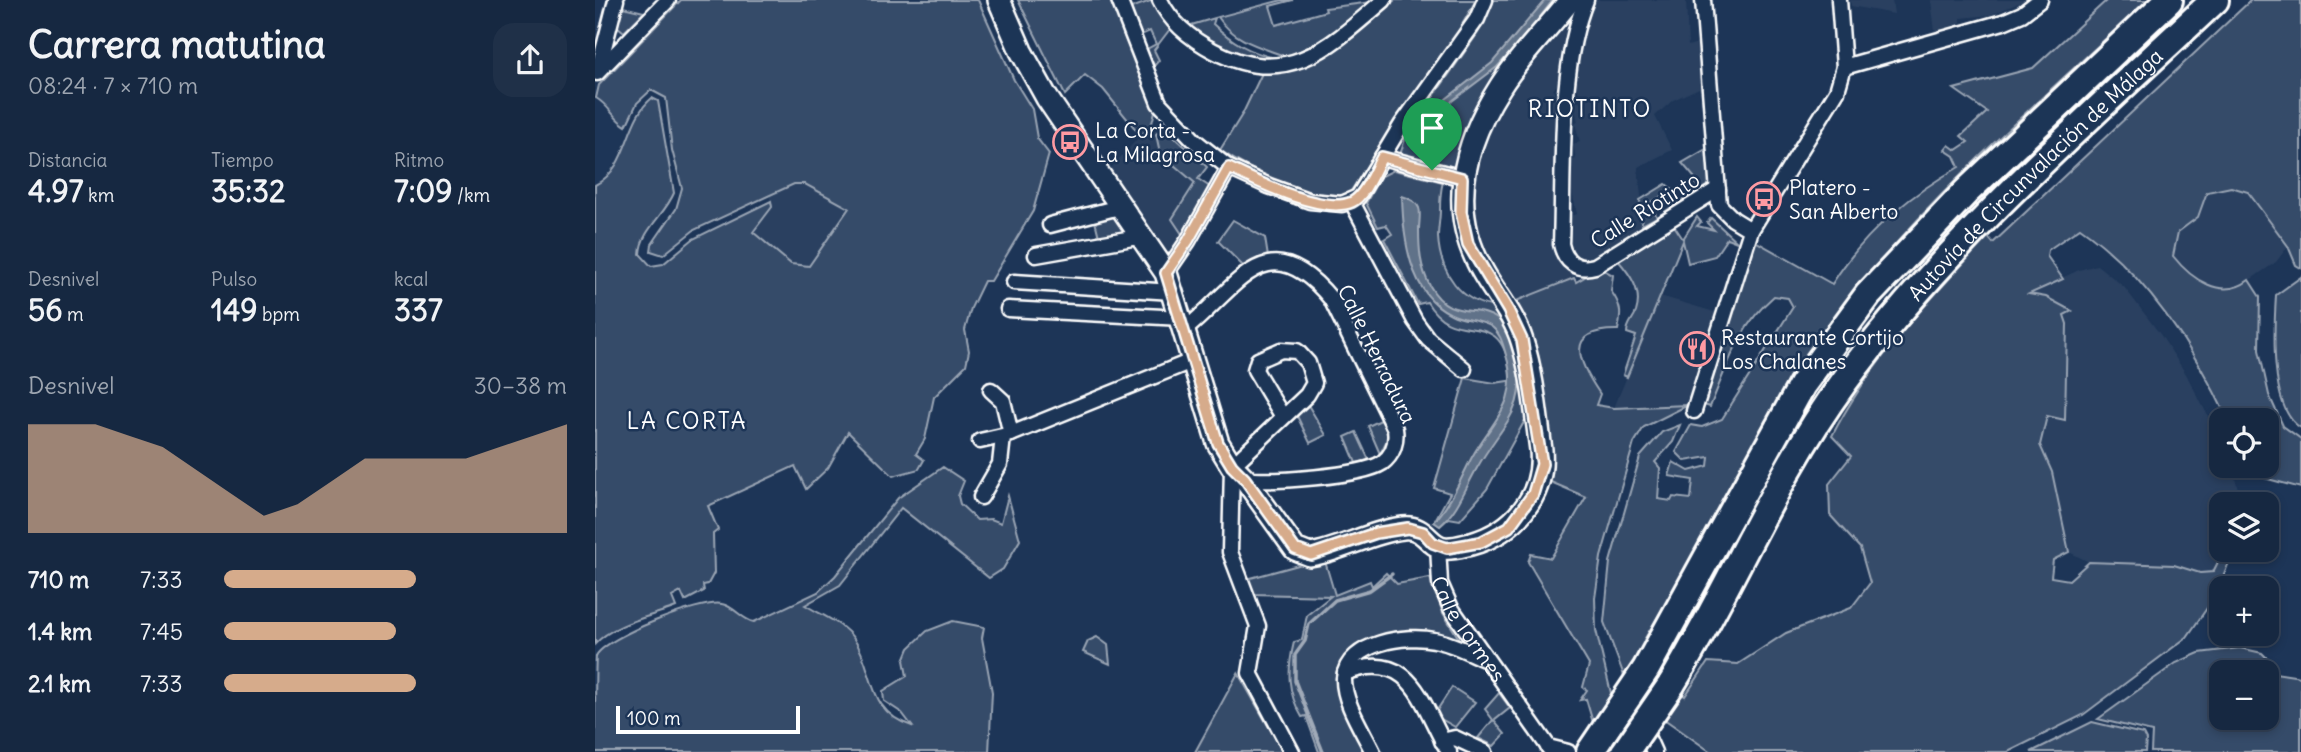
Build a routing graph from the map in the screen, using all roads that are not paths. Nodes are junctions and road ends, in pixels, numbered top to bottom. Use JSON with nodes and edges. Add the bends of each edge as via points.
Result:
{"nodes":[{"id":1,"x":617,"y":0,"type":"edge"},
{"id":2,"x":655,"y":0,"type":"edge"},
{"id":3,"x":668,"y":0,"type":"edge"},
{"id":4,"x":999,"y":0,"type":"edge"},
{"id":5,"x":1119,"y":0,"type":"edge"},
{"id":6,"x":1160,"y":0,"type":"edge"},
{"id":7,"x":1384,"y":0,"type":"edge"},
{"id":8,"x":1485,"y":0,"type":"edge"},
{"id":9,"x":1570,"y":0,"type":"edge"},
{"id":10,"x":1585,"y":0,"type":"edge"},
{"id":11,"x":1703,"y":0,"type":"edge"},
{"id":12,"x":1839,"y":0,"type":"edge"},
{"id":13,"x":2040,"y":0,"type":"edge"},
{"id":14,"x":2169,"y":0,"type":"edge"},
{"id":15,"x":2215,"y":0,"type":"edge"},
{"id":16,"x":650,"y":19,"type":"junction"},
{"id":17,"x":1844,"y":67,"type":"junction"},
{"id":18,"x":1382,"y":157,"type":"junction"},
{"id":19,"x":1229,"y":168,"type":"junction"},
{"id":20,"x":1462,"y":178,"type":"junction"},
{"id":21,"x":1718,"y":189,"type":"junction"},
{"id":22,"x":1352,"y":202,"type":"junction"},
{"id":23,"x":1123,"y":206,"type":"junction"},
{"id":24,"x":1050,"y":225,"type":"dead end"},
{"id":25,"x":1751,"y":230,"type":"junction"},
{"id":26,"x":1144,"y":236,"type":"junction"},
{"id":27,"x":1036,"y":255,"type":"dead end"},
{"id":28,"x":1014,"y":282,"type":"dead end"},
{"id":29,"x":1170,"y":282,"type":"junction"},
{"id":30,"x":1008,"y":309,"type":"dead end"},
{"id":31,"x":1184,"y":324,"type":"junction"},
{"id":32,"x":1194,"y":360,"type":"junction"},
{"id":33,"x":1464,"y":369,"type":"dead end"},
{"id":34,"x":991,"y":390,"type":"dead end"},
{"id":35,"x":1694,"y":411,"type":"dead end"},
{"id":36,"x":1283,"y":418,"type":"junction"},
{"id":37,"x":1007,"y":435,"type":"junction"},
{"id":38,"x":980,"y":441,"type":"dead end"},
{"id":39,"x":1238,"y":473,"type":"junction"},
{"id":40,"x":981,"y":497,"type":"dead end"},
{"id":41,"x":1439,"y":546,"type":"junction"},
{"id":42,"x":1484,"y":659,"type":"junction"},
{"id":43,"x":1345,"y":673,"type":"junction"},
{"id":44,"x":1634,"y":708,"type":"dead end"},
{"id":45,"x":1445,"y":747,"type":"edge"},
{"id":46,"x":1550,"y":750,"type":"edge"},
{"id":47,"x":1292,"y":752,"type":"edge"},
{"id":48,"x":1373,"y":752,"type":"edge"},
{"id":49,"x":1485,"y":752,"type":"edge"},
{"id":50,"x":1568,"y":752,"type":"edge"},
{"id":51,"x":1590,"y":752,"type":"edge"},
{"id":52,"x":1625,"y":752,"type":"edge"},
{"id":53,"x":1654,"y":752,"type":"edge"}],
"edges":[{"from":1,"to":16,"type":"street","via":[[597,72]]},
{"from":2,"to":16,"type":"street"},
{"from":3,"to":16,"type":"street"},
{"from":4,"to":23,"type":"street","name":"Calle Tormes","via":[[1047,98]]},
{"from":5,"to":19,"type":"street","via":[[1159,103]]},
{"from":6,"to":7,"type":"street","via":[[1167,15],[1204,46],[1238,64],[1267,67],[1329,46]]},
{"from":8,"to":18,"type":"street","via":[[1477,19]]},
{"from":9,"to":20,"type":"street","via":[[1500,86]]},
{"from":10,"to":21,"type":"street","name":"Calle Riotinto","via":[[1574,28],[1569,67],[1563,254],[1578,267],[1595,265]]},
{"from":11,"to":21,"type":"street"},
{"from":12,"to":17,"type":"street"},
{"from":13,"to":17,"type":"street","via":[[2003,22]]},
{"from":14,"to":51,"type":"highway","name":"Autovía de Circunvalación de Málaga","via":[[1966,192],[1868,295],[1802,384],[1646,669]]},
{"from":15,"to":52,"type":"highway","name":"Autovía de Circunvalación de Málaga","bridge":true,"via":[[1960,242],[1896,314],[1808,437],[1671,685]]},
{"from":17,"to":25,"type":"street","via":[[1837,91]]},
{"from":18,"to":20,"type":"street"},
{"from":18,"to":22,"type":"street"},
{"from":19,"to":22,"type":"street","via":[[1310,201]]},
{"from":19,"to":29,"type":"street"},
{"from":20,"to":41,"type":"street","via":[[1461,212],[1468,244],[1522,340],[1542,464],[1533,494],[1509,527],[1481,542],[1455,548]]},
{"from":21,"to":25,"type":"street","via":[[1719,205]]},
{"from":22,"to":33,"type":"street","via":[[1415,321],[1428,339]]},
{"from":23,"to":24,"type":"street"},
{"from":23,"to":26,"type":"street","name":"Calle Tormes"},
{"from":25,"to":35,"type":"street"},
{"from":26,"to":27,"type":"street"},
{"from":26,"to":29,"type":"street","name":"Calle Tormes"},
{"from":28,"to":29,"type":"street"},
{"from":29,"to":31,"type":"street","name":"Calle Tormes"},
{"from":30,"to":31,"type":"street"},
{"from":31,"to":32,"type":"street","name":"Calle Tormes"},
{"from":31,"to":39,"type":"street","name":"Calle Herradura","via":[[1253,268],[1269,261],[1291,267],[1317,283],[1331,299],[1395,429],[1395,446],[1389,456],[1367,469],[1270,481]]},
{"from":32,"to":37,"type":"street"},
{"from":32,"to":39,"type":"street","name":"Calle Tormes","via":[[1218,443]]},
{"from":34,"to":37,"type":"street","via":[[1003,401]]},
{"from":36,"to":36,"type":"street","via":[[1255,370],[1258,360],[1282,350],[1297,351],[1308,363],[1314,383]]},
{"from":36,"to":39,"type":"street"},
{"from":37,"to":38,"type":"street"},
{"from":37,"to":40,"type":"street","via":[[1000,464]]},
{"from":39,"to":41,"type":"street","name":"Calle Tormes","via":[[1295,549],[1311,555],[1376,533],[1408,528],[1423,532]]},
{"from":39,"to":47,"type":"street","via":[[1230,552],[1258,626],[1250,673]]},
{"from":41,"to":42,"type":"street","name":"Calle Tormes","via":[[1440,583]]},
{"from":42,"to":43,"type":"street","via":[[1438,640],[1399,641],[1375,645],[1355,656]]},
{"from":42,"to":46,"type":"street","name":"Calle Tormes"},
{"from":43,"to":45,"type":"street","via":[[1377,666],[1398,671],[1412,681]]},
{"from":43,"to":48,"type":"street","via":[[1345,692]]},
{"from":44,"to":53,"type":"street"},
{"from":45,"to":49,"type":"street","via":[[1455,738]]},
{"from":46,"to":50,"type":"street","name":"Calle Tormes"}]}
